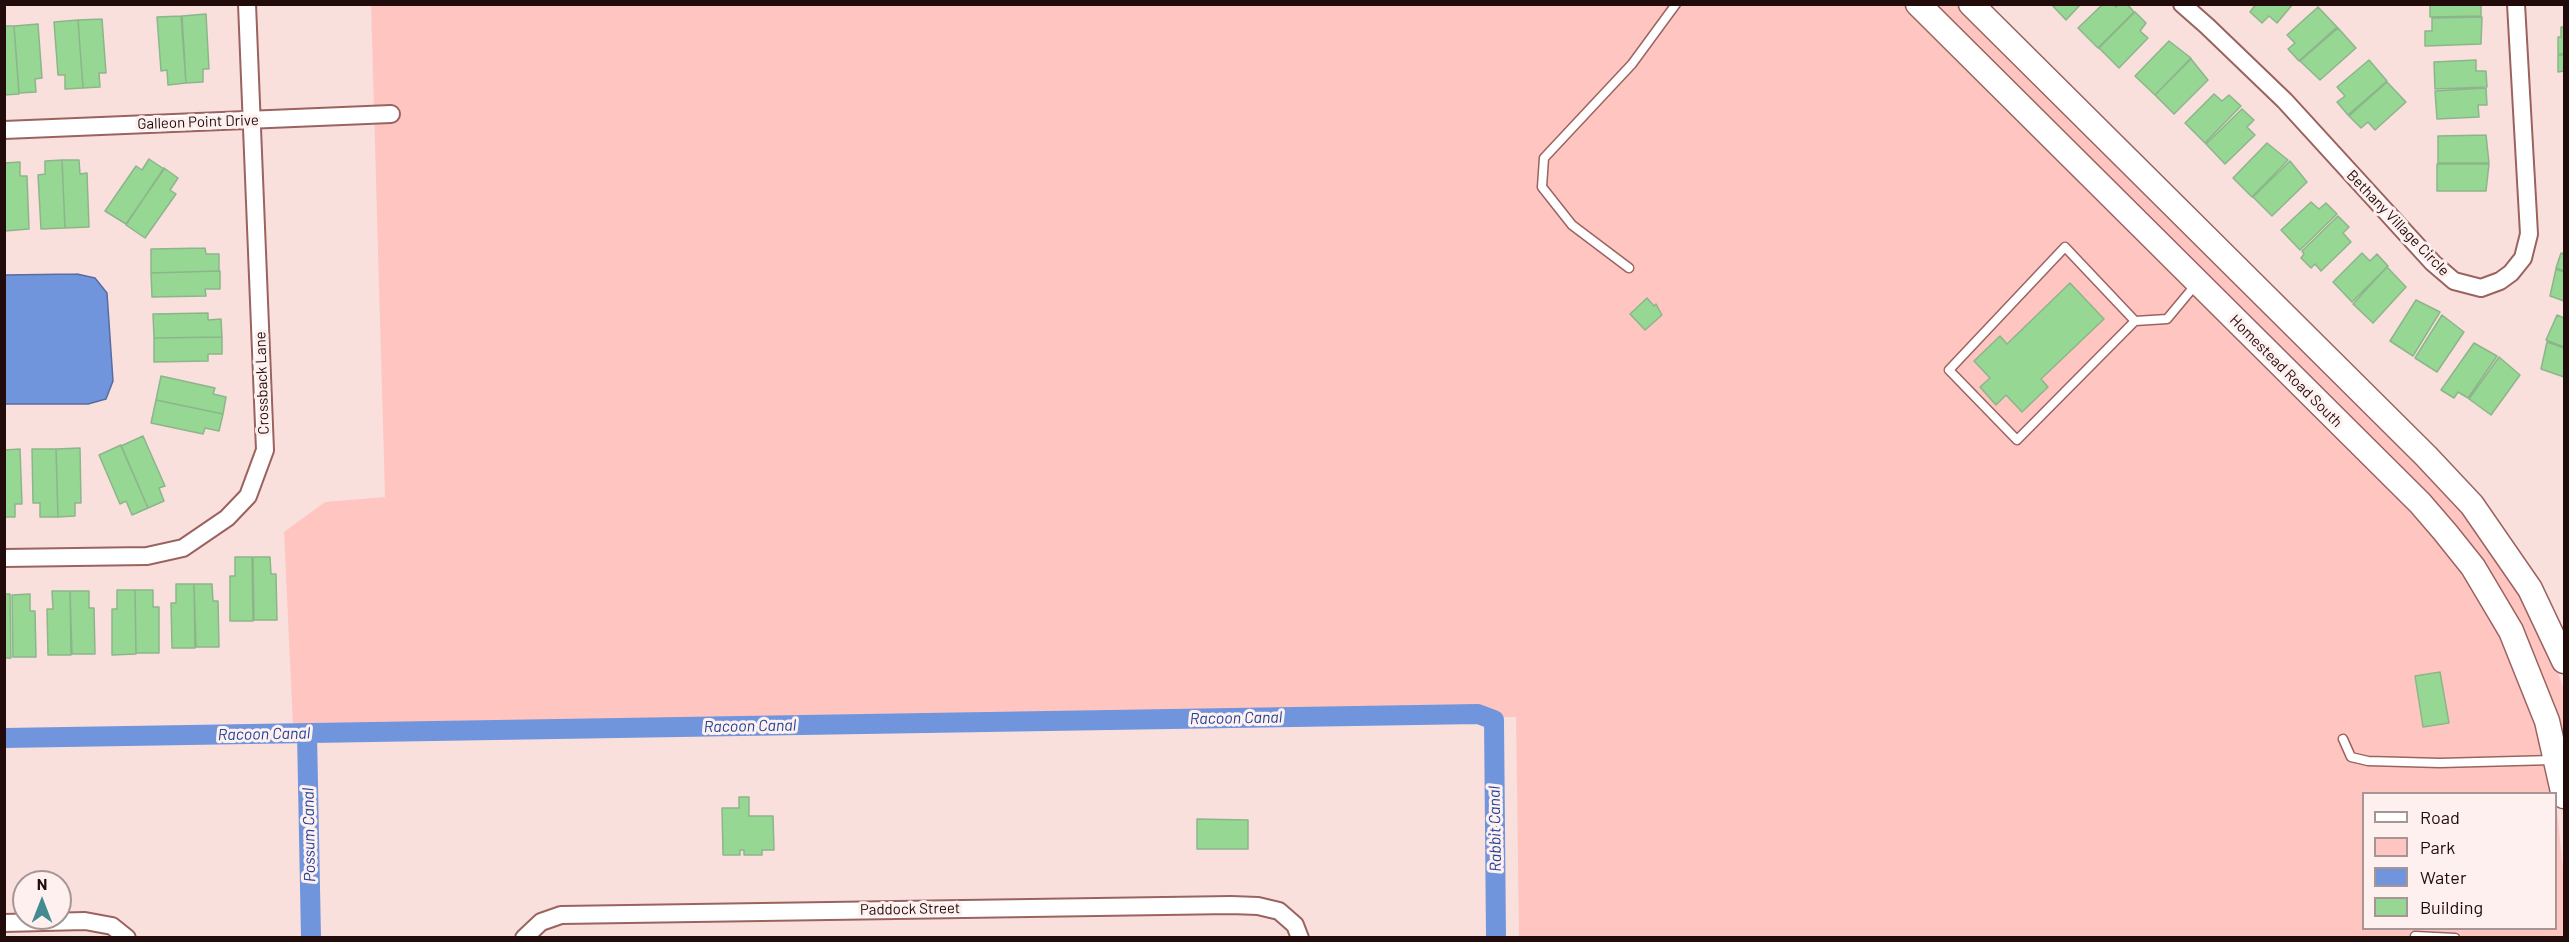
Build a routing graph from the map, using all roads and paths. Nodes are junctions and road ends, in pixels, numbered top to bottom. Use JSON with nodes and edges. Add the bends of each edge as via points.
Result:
{"nodes":[{"id":1,"x":247,"y":4,"type":"edge"},
{"id":2,"x":1676,"y":4,"type":"edge"},
{"id":3,"x":1918,"y":4,"type":"edge"},
{"id":4,"x":1971,"y":4,"type":"edge"},
{"id":5,"x":2182,"y":4,"type":"edge"},
{"id":6,"x":2516,"y":4,"type":"edge"},
{"id":7,"x":391,"y":114,"type":"dead end"},
{"id":8,"x":252,"y":120,"type":"junction"},
{"id":9,"x":4,"y":130,"type":"edge"},
{"id":10,"x":1629,"y":267,"type":"dead end"},
{"id":11,"x":2198,"y":282,"type":"junction"},
{"id":12,"x":2135,"y":321,"type":"junction"},
{"id":13,"x":4,"y":558,"type":"edge"},
{"id":14,"x":2564,"y":661,"type":"edge"},
{"id":15,"x":2343,"y":739,"type":"dead end"},
{"id":16,"x":2557,"y":759,"type":"junction"},
{"id":17,"x":2565,"y":796,"type":"edge"},
{"id":18,"x":4,"y":923,"type":"edge"},
{"id":19,"x":1298,"y":931,"type":"edge"},
{"id":20,"x":2415,"y":936,"type":"dead end"},
{"id":21,"x":524,"y":937,"type":"edge"},
{"id":22,"x":127,"y":938,"type":"edge"},
{"id":23,"x":2455,"y":938,"type":"edge"}],
"edges":[{"from":1,"to":8,"type":"street","name":"Crossback Lane"},
{"from":2,"to":10,"type":"lane","via":[[1632,64],[1544,158],[1542,187],[1572,225]]},
{"from":3,"to":11,"type":"main road","name":"Homestead Road South"},
{"from":4,"to":14,"type":"main road","via":[[2472,505],[2530,589]]},
{"from":5,"to":6,"type":"street","name":"Bethany Village Circle","via":[[2285,101],[2433,262],[2454,281],[2481,288],[2511,273],[2523,258],[2529,234]]},
{"from":7,"to":8,"type":"street","name":"Galleon Point Drive"},
{"from":8,"to":9,"type":"street","name":"Galleon Point Drive"},
{"from":8,"to":13,"type":"street","name":"Crossback Lane","via":[[265,450],[248,496],[227,518],[183,548],[147,555]]},
{"from":11,"to":12,"type":"lane","via":[[2167,319]]},
{"from":11,"to":16,"type":"main road","name":"Homestead Road South","via":[[2420,503],[2473,567],[2511,631],[2547,721]]},
{"from":12,"to":12,"type":"lane","via":[[2017,440],[1949,370],[2065,247]]},
{"from":15,"to":16,"type":"lane","via":[[2351,757],[2368,761]]},
{"from":16,"to":17,"type":"main road","name":"Homestead Road South"},
{"from":18,"to":22,"type":"street","via":[[86,921],[112,926]]},
{"from":19,"to":21,"type":"street","name":"Paddock Street","via":[[1279,911],[1257,906],[1172,906],[561,915],[541,922]]},
{"from":20,"to":23,"type":"lane"}]}
